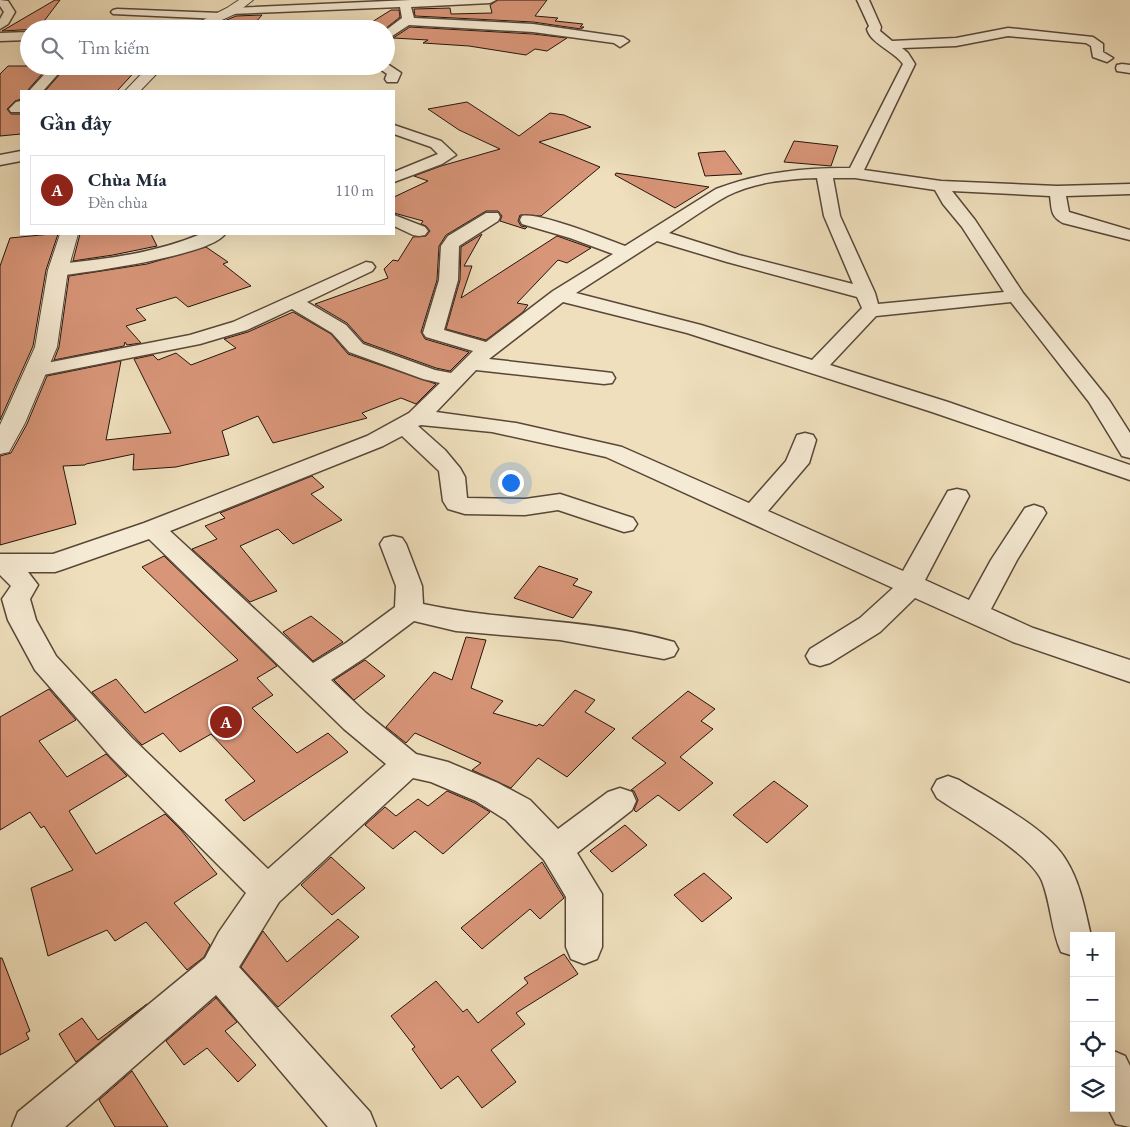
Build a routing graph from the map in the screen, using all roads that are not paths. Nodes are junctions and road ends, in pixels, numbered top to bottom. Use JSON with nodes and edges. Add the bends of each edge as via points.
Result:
{"nodes":[{"id":1,"x":0,"y":0,"type":"edge"},
{"id":2,"x":247,"y":0,"type":"edge"},
{"id":3,"x":488,"y":0,"type":"edge"},
{"id":4,"x":863,"y":0,"type":"edge"},
{"id":5,"x":404,"y":3,"type":"junction"},
{"id":6,"x":117,"y":12,"type":"dead end"},
{"id":7,"x":226,"y":13,"type":"junction"},
{"id":8,"x":210,"y":20,"type":"edge"},
{"id":9,"x":406,"y":21,"type":"junction"},
{"id":10,"x":0,"y":25,"type":"edge"},
{"id":11,"x":489,"y":25,"type":"junction"},
{"id":12,"x":513,"y":26,"type":"junction"},
{"id":13,"x":395,"y":29,"type":"edge"},
{"id":14,"x":20,"y":36,"type":"edge"},
{"id":15,"x":0,"y":37,"type":"edge"},
{"id":16,"x":502,"y":38,"type":"dead end"},
{"id":17,"x":620,"y":43,"type":"dead end"},
{"id":18,"x":889,"y":46,"type":"junction"},
{"id":19,"x":1107,"y":58,"type":"dead end"},
{"id":20,"x":50,"y":75,"type":"edge"},
{"id":21,"x":148,"y":75,"type":"edge"},
{"id":22,"x":393,"y":75,"type":"edge"},
{"id":23,"x":392,"y":79,"type":"dead end"},
{"id":24,"x":37,"y":90,"type":"edge"},
{"id":25,"x":133,"y":90,"type":"edge"},
{"id":26,"x":395,"y":129,"type":"edge"},
{"id":27,"x":395,"y":129,"type":"edge"},
{"id":28,"x":426,"y":129,"type":"dead end"},
{"id":29,"x":20,"y":156,"type":"edge"},
{"id":30,"x":0,"y":160,"type":"edge"},
{"id":31,"x":824,"y":173,"type":"junction"},
{"id":32,"x":856,"y":173,"type":"junction"},
{"id":33,"x":395,"y":177,"type":"edge"},
{"id":34,"x":941,"y":186,"type":"junction"},
{"id":35,"x":1130,"y":189,"type":"edge"},
{"id":36,"x":1057,"y":191,"type":"junction"},
{"id":37,"x":492,"y":217,"type":"dead end"},
{"id":38,"x":395,"y":220,"type":"edge"},
{"id":39,"x":528,"y":220,"type":"dead end"},
{"id":40,"x":419,"y":231,"type":"dead end"},
{"id":41,"x":654,"y":234,"type":"junction"},
{"id":42,"x":69,"y":235,"type":"edge"},
{"id":43,"x":214,"y":235,"type":"edge"},
{"id":44,"x":1130,"y":235,"type":"edge"},
{"id":45,"x":625,"y":252,"type":"junction"},
{"id":46,"x":366,"y":267,"type":"dead end"},
{"id":47,"x":58,"y":270,"type":"junction"},
{"id":48,"x":560,"y":295,"type":"junction"},
{"id":49,"x":1016,"y":296,"type":"junction"},
{"id":50,"x":294,"y":302,"type":"junction"},
{"id":51,"x":868,"y":302,"type":"junction"},
{"id":52,"x":488,"y":349,"type":"junction"},
{"id":53,"x":471,"y":363,"type":"junction"},
{"id":54,"x":817,"y":367,"type":"junction"},
{"id":55,"x":38,"y":370,"type":"junction"},
{"id":56,"x":604,"y":378,"type":"dead end"},
{"id":57,"x":456,"y":380,"type":"junction"},
{"id":58,"x":410,"y":421,"type":"junction"},
{"id":59,"x":805,"y":440,"type":"dead end"},
{"id":60,"x":0,"y":448,"type":"edge"},
{"id":61,"x":1130,"y":451,"type":"edge"},
{"id":62,"x":1130,"y":473,"type":"edge"},
{"id":63,"x":957,"y":496,"type":"dead end"},
{"id":64,"x":753,"y":513,"type":"junction"},
{"id":65,"x":1034,"y":513,"type":"dead end"},
{"id":66,"x":624,"y":524,"type":"dead end"},
{"id":67,"x":153,"y":529,"type":"junction"},
{"id":68,"x":394,"y":544,"type":"dead end"},
{"id":69,"x":1,"y":563,"type":"edge"},
{"id":70,"x":910,"y":583,"type":"junction"},
{"id":71,"x":409,"y":611,"type":"junction"},
{"id":72,"x":975,"y":613,"type":"junction"},
{"id":73,"x":664,"y":650,"type":"dead end"},
{"id":74,"x":820,"y":656,"type":"dead end"},
{"id":75,"x":1130,"y":671,"type":"edge"},
{"id":76,"x":310,"y":679,"type":"junction"},
{"id":77,"x":407,"y":764,"type":"junction"},
{"id":78,"x":948,"y":790,"type":"dead end"},
{"id":79,"x":620,"y":801,"type":"dead end"},
{"id":80,"x":556,"y":850,"type":"junction"},
{"id":81,"x":267,"y":891,"type":"junction"},
{"id":82,"x":1072,"y":932,"type":"edge"},
{"id":83,"x":584,"y":947,"type":"dead end"},
{"id":84,"x":218,"y":970,"type":"junction"},
{"id":85,"x":1115,"y":1078,"type":"edge"},
{"id":86,"x":1130,"y":1110,"type":"edge"},
{"id":87,"x":33,"y":1127,"type":"edge"},
{"id":88,"x":355,"y":1127,"type":"edge"}],
"edges":[{"from":1,"to":10,"type":"street","via":[[11,11],[9,18]]},
{"from":2,"to":7,"type":"street"},
{"from":3,"to":5,"type":"street"},
{"from":3,"to":11,"type":"street"},
{"from":4,"to":18,"type":"street","via":[[875,27],[874,33]]},
{"from":5,"to":7,"type":"street"},
{"from":5,"to":9,"type":"street","via":[[408,14]]},
{"from":6,"to":7,"type":"street"},
{"from":7,"to":8,"type":"street"},
{"from":9,"to":11,"type":"street"},
{"from":9,"to":13,"type":"street"},
{"from":11,"to":12,"type":"street"},
{"from":12,"to":16,"type":"street"},
{"from":12,"to":17,"type":"street","via":[[623,40]]},
{"from":14,"to":15,"type":"street"},
{"from":18,"to":19,"type":"street","via":[[956,42],[1023,32],[1089,40],[1097,44],[1097,54]]},
{"from":18,"to":32,"type":"street","via":[[904,56],[909,64]]},
{"from":20,"to":24,"type":"street"},
{"from":21,"to":25,"type":"street"},
{"from":22,"to":23,"type":"street"},
{"from":26,"to":28,"type":"street"},
{"from":27,"to":33,"type":"street","via":[[436,144],[448,155]]},
{"from":29,"to":30,"type":"street"},
{"from":31,"to":32,"type":"street"},
{"from":31,"to":41,"type":"street","via":[[764,178],[739,184]]},
{"from":31,"to":51,"type":"street","via":[[832,216]]},
{"from":32,"to":34,"type":"street"},
{"from":34,"to":36,"type":"street"},
{"from":34,"to":49,"type":"street"},
{"from":35,"to":36,"type":"street"},
{"from":36,"to":44,"type":"street","via":[[1061,215]]},
{"from":37,"to":52,"type":"street","via":[[454,240],[450,246],[447,292],[433,333]]},
{"from":38,"to":40,"type":"street"},
{"from":39,"to":45,"type":"street"},
{"from":41,"to":45,"type":"street"},
{"from":41,"to":51,"type":"street"},
{"from":42,"to":47,"type":"street"},
{"from":43,"to":47,"type":"street","via":[[186,247],[116,264]]},
{"from":45,"to":48,"type":"street"},
{"from":46,"to":50,"type":"street"},
{"from":47,"to":55,"type":"street","via":[[46,347]]},
{"from":48,"to":52,"type":"street"},
{"from":48,"to":54,"type":"street","via":[[694,328]]},
{"from":49,"to":51,"type":"street"},
{"from":49,"to":61,"type":"street","via":[[1098,400]]},
{"from":50,"to":55,"type":"street","via":[[240,326],[193,340]]},
{"from":50,"to":57,"type":"street","via":[[339,329],[356,348],[422,372]]},
{"from":51,"to":54,"type":"street"},
{"from":52,"to":53,"type":"street"},
{"from":53,"to":56,"type":"street"},
{"from":53,"to":57,"type":"street"},
{"from":54,"to":62,"type":"street"},
{"from":55,"to":60,"type":"street"},
{"from":57,"to":58,"type":"street"},
{"from":58,"to":64,"type":"street","via":[[454,419],[555,437],[614,452]]},
{"from":58,"to":66,"type":"street","via":[[451,472],[457,504],[524,507],[560,502]]},
{"from":58,"to":67,"type":"street","via":[[375,441]]},
{"from":59,"to":64,"type":"street","via":[[797,463]]},
{"from":63,"to":70,"type":"street"},
{"from":64,"to":70,"type":"street"},
{"from":65,"to":72,"type":"street"},
{"from":67,"to":69,"type":"street","via":[[55,563]]},
{"from":67,"to":76,"type":"street"},
{"from":68,"to":71,"type":"street","via":[[410,586]]},
{"from":69,"to":81,"type":"street","via":[[25,585],[16,599],[22,620],[45,663],[122,748]]},
{"from":70,"to":72,"type":"street"},
{"from":70,"to":74,"type":"street","via":[[905,592],[870,625]]},
{"from":71,"to":73,"type":"street","via":[[456,621],[560,630]]},
{"from":71,"to":76,"type":"street"},
{"from":72,"to":75,"type":"street","via":[[1024,635]]},
{"from":76,"to":77,"type":"street"},
{"from":77,"to":80,"type":"street","via":[[437,771],[487,792],[518,810]]},
{"from":77,"to":81,"type":"street"},
{"from":78,"to":82,"type":"street","via":[[1040,853],[1054,870]]},
{"from":79,"to":80,"type":"street"},
{"from":80,"to":83,"type":"street","via":[[584,894]]},
{"from":81,"to":84,"type":"street"},
{"from":84,"to":87,"type":"street"},
{"from":84,"to":88,"type":"street"},
{"from":85,"to":86,"type":"street"}]}
